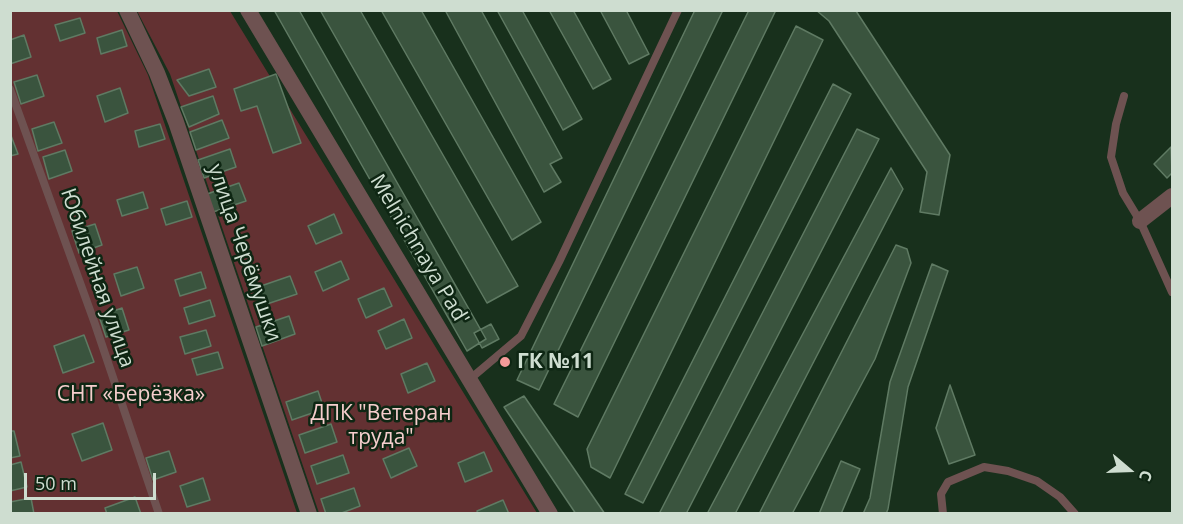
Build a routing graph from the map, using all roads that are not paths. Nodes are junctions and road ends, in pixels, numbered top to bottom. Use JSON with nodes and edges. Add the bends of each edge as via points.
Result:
{"nodes":[{"id":1,"x":127,"y":10,"type":"edge"},
{"id":2,"x":248,"y":10,"type":"edge"},
{"id":3,"x":678,"y":10,"type":"edge"},
{"id":4,"x":10,"y":89,"type":"edge"},
{"id":5,"x":1124,"y":96,"type":"dead end"},
{"id":6,"x":1173,"y":196,"type":"edge"},
{"id":7,"x":1140,"y":221,"type":"junction"},
{"id":8,"x":1173,"y":292,"type":"edge"},
{"id":9,"x":470,"y":379,"type":"junction"},
{"id":10,"x":159,"y":513,"type":"edge"},
{"id":11,"x":309,"y":513,"type":"edge"},
{"id":12,"x":550,"y":513,"type":"edge"},
{"id":13,"x":943,"y":513,"type":"edge"},
{"id":14,"x":1075,"y":513,"type":"edge"}],
"edges":[{"from":1,"to":11,"type":"street","name":"улица Черёмушки","via":[[176,122]]},
{"from":2,"to":9,"type":"street","name":"Melnichnaya Pad'"},
{"from":3,"to":9,"type":"lane","via":[[521,336]]},
{"from":4,"to":10,"type":"lane","name":"Юбилейная улица"},
{"from":5,"to":7,"type":"lane","via":[[1111,157],[1123,193]]},
{"from":6,"to":7,"type":"street"},
{"from":7,"to":8,"type":"lane"},
{"from":9,"to":12,"type":"street","name":"Melnichnaya Pad'"},
{"from":13,"to":14,"type":"lane","via":[[941,494],[948,482],[984,467],[1037,481]]}]}
